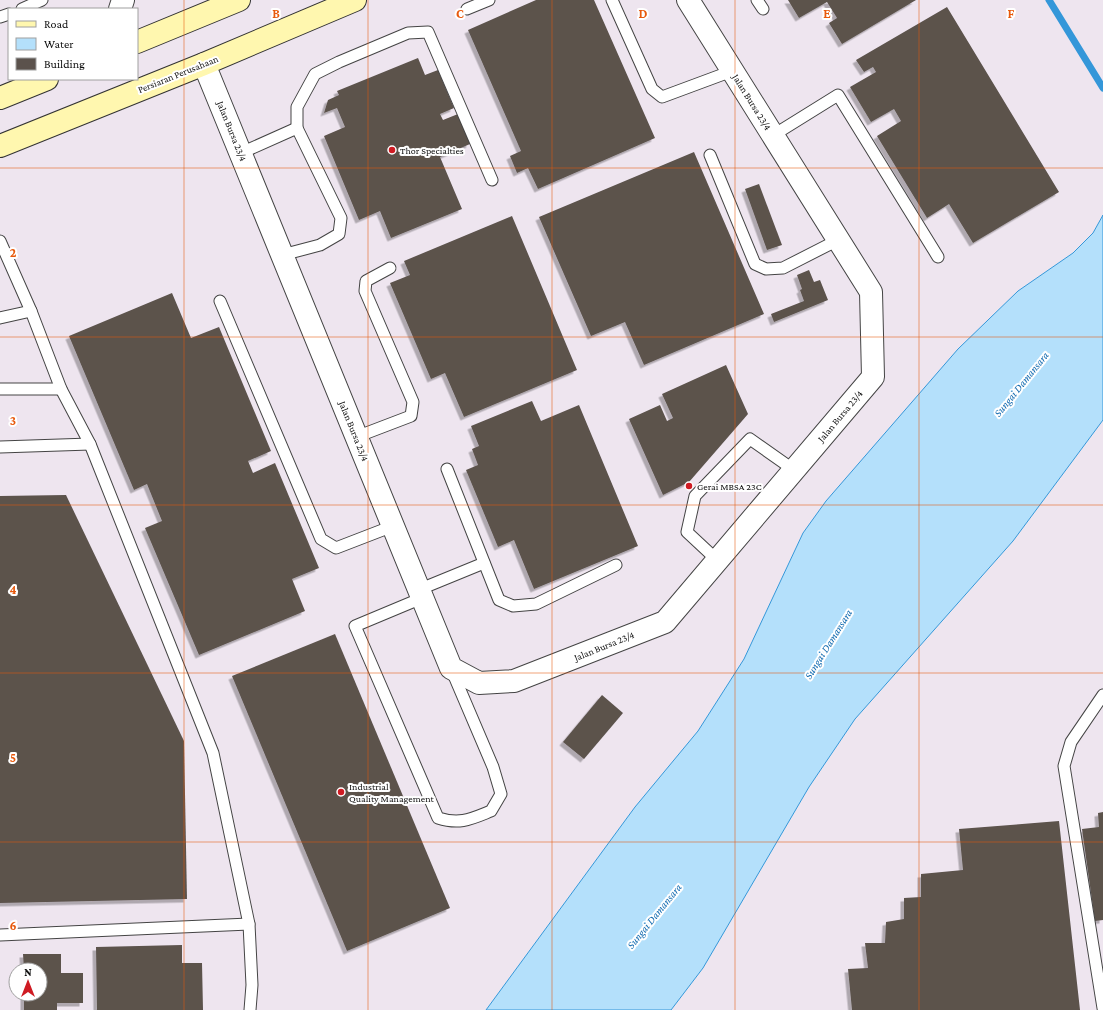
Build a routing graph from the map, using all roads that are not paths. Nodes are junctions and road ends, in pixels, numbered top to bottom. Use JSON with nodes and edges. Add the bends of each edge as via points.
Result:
{"nodes":[{"id":1,"x":42,"y":0,"type":"edge"},
{"id":2,"x":239,"y":0,"type":"edge"},
{"id":3,"x":355,"y":0,"type":"edge"},
{"id":4,"x":489,"y":0,"type":"edge"},
{"id":5,"x":612,"y":0,"type":"edge"},
{"id":6,"x":688,"y":0,"type":"edge"},
{"id":7,"x":24,"y":8,"type":"edge"},
{"id":8,"x":467,"y":9,"type":"dead end"},
{"id":9,"x":138,"y":42,"type":"edge"},
{"id":10,"x":204,"y":64,"type":"junction"},
{"id":11,"x":732,"y":71,"type":"junction"},
{"id":12,"x":45,"y":80,"type":"edge"},
{"id":13,"x":0,"y":98,"type":"edge"},
{"id":14,"x":298,"y":128,"type":"junction"},
{"id":15,"x":772,"y":136,"type":"junction"},
{"id":16,"x":0,"y":146,"type":"edge"},
{"id":17,"x":241,"y":154,"type":"junction"},
{"id":18,"x":710,"y":155,"type":"dead end"},
{"id":19,"x":492,"y":180,"type":"dead end"},
{"id":20,"x":838,"y":240,"type":"junction"},
{"id":21,"x":0,"y":241,"type":"edge"},
{"id":22,"x":282,"y":255,"type":"junction"},
{"id":23,"x":938,"y":257,"type":"dead end"},
{"id":24,"x":390,"y":268,"type":"dead end"},
{"id":25,"x":220,"y":301,"type":"dead end"},
{"id":26,"x":31,"y":311,"type":"junction"},
{"id":27,"x":0,"y":318,"type":"edge"},
{"id":28,"x":0,"y":388,"type":"edge"},
{"id":29,"x":61,"y":389,"type":"junction"},
{"id":30,"x":356,"y":436,"type":"junction"},
{"id":31,"x":90,"y":444,"type":"junction"},
{"id":32,"x":0,"y":447,"type":"edge"},
{"id":33,"x":447,"y":469,"type":"dead end"},
{"id":34,"x":794,"y":470,"type":"junction"},
{"id":35,"x":393,"y":526,"type":"junction"},
{"id":36,"x":717,"y":560,"type":"junction"},
{"id":37,"x":484,"y":563,"type":"junction"},
{"id":38,"x":616,"y":565,"type":"dead end"},
{"id":39,"x":420,"y":594,"type":"junction"},
{"id":40,"x":450,"y":668,"type":"junction"},
{"id":41,"x":1103,"y":695,"type":"edge"},
{"id":42,"x":249,"y":924,"type":"junction"},
{"id":43,"x":0,"y":935,"type":"edge"},
{"id":44,"x":1103,"y":1008,"type":"edge"},
{"id":45,"x":250,"y":1010,"type":"edge"}],
"edges":[{"from":1,"to":7,"type":"lane"},
{"from":2,"to":9,"type":"main road"},
{"from":3,"to":10,"type":"main road","name":"Persiaran Perusahaan"},
{"from":4,"to":8,"type":"lane"},
{"from":5,"to":11,"type":"lane","via":[[652,89],[662,97]]},
{"from":6,"to":11,"type":"street","name":"Jalan Bursa 23/4"},
{"from":10,"to":16,"type":"main road","name":"Persiaran Perusahaan"},
{"from":10,"to":17,"type":"street","name":"Jalan Bursa 23/4"},
{"from":11,"to":15,"type":"street","name":"Jalan Bursa 23/4"},
{"from":12,"to":13,"type":"main road"},
{"from":14,"to":17,"type":"lane"},
{"from":14,"to":19,"type":"lane","via":[[297,107],[315,74],[408,33],[428,32]]},
{"from":14,"to":22,"type":"lane","via":[[341,218],[339,234],[320,245]]},
{"from":15,"to":20,"type":"street","name":"Jalan Bursa 23/4"},
{"from":15,"to":23,"type":"lane","via":[[838,95]]},
{"from":17,"to":22,"type":"street","name":"Jalan Bursa 23/4"},
{"from":18,"to":20,"type":"lane","via":[[755,264],[766,269],[783,268]]},
{"from":20,"to":34,"type":"street","name":"Jalan Bursa 23/4","via":[[871,292],[873,377]]},
{"from":21,"to":26,"type":"lane"},
{"from":22,"to":30,"type":"street","name":"Jalan Bursa 23/4"},
{"from":24,"to":30,"type":"lane","via":[[366,281],[365,290],[413,402],[411,416]]},
{"from":25,"to":35,"type":"lane","via":[[321,539],[336,548]]},
{"from":26,"to":27,"type":"lane"},
{"from":26,"to":29,"type":"lane"},
{"from":28,"to":29,"type":"lane"},
{"from":29,"to":31,"type":"lane"},
{"from":30,"to":35,"type":"street","name":"Jalan Bursa 23/4"},
{"from":31,"to":32,"type":"lane"},
{"from":31,"to":42,"type":"lane","via":[[213,753]]},
{"from":33,"to":37,"type":"lane"},
{"from":34,"to":36,"type":"street","name":"Jalan Bursa 23/4"},
{"from":34,"to":36,"type":"lane","via":[[750,439],[695,496],[687,532]]},
{"from":35,"to":39,"type":"street","name":"Jalan Bursa 23/4"},
{"from":36,"to":40,"type":"street","name":"Jalan Bursa 23/4","via":[[665,622],[514,682],[479,683]]},
{"from":37,"to":38,"type":"lane","via":[[500,600],[513,606],[536,604]]},
{"from":37,"to":39,"type":"lane"},
{"from":39,"to":40,"type":"street","name":"Jalan Bursa 23/4"},
{"from":39,"to":40,"type":"lane","via":[[355,626],[438,818],[463,822],[491,811],[501,794],[493,767]]},
{"from":41,"to":44,"type":"lane","via":[[1071,742],[1064,766]]},
{"from":42,"to":43,"type":"lane"},
{"from":42,"to":45,"type":"lane","via":[[252,985]]}]}
